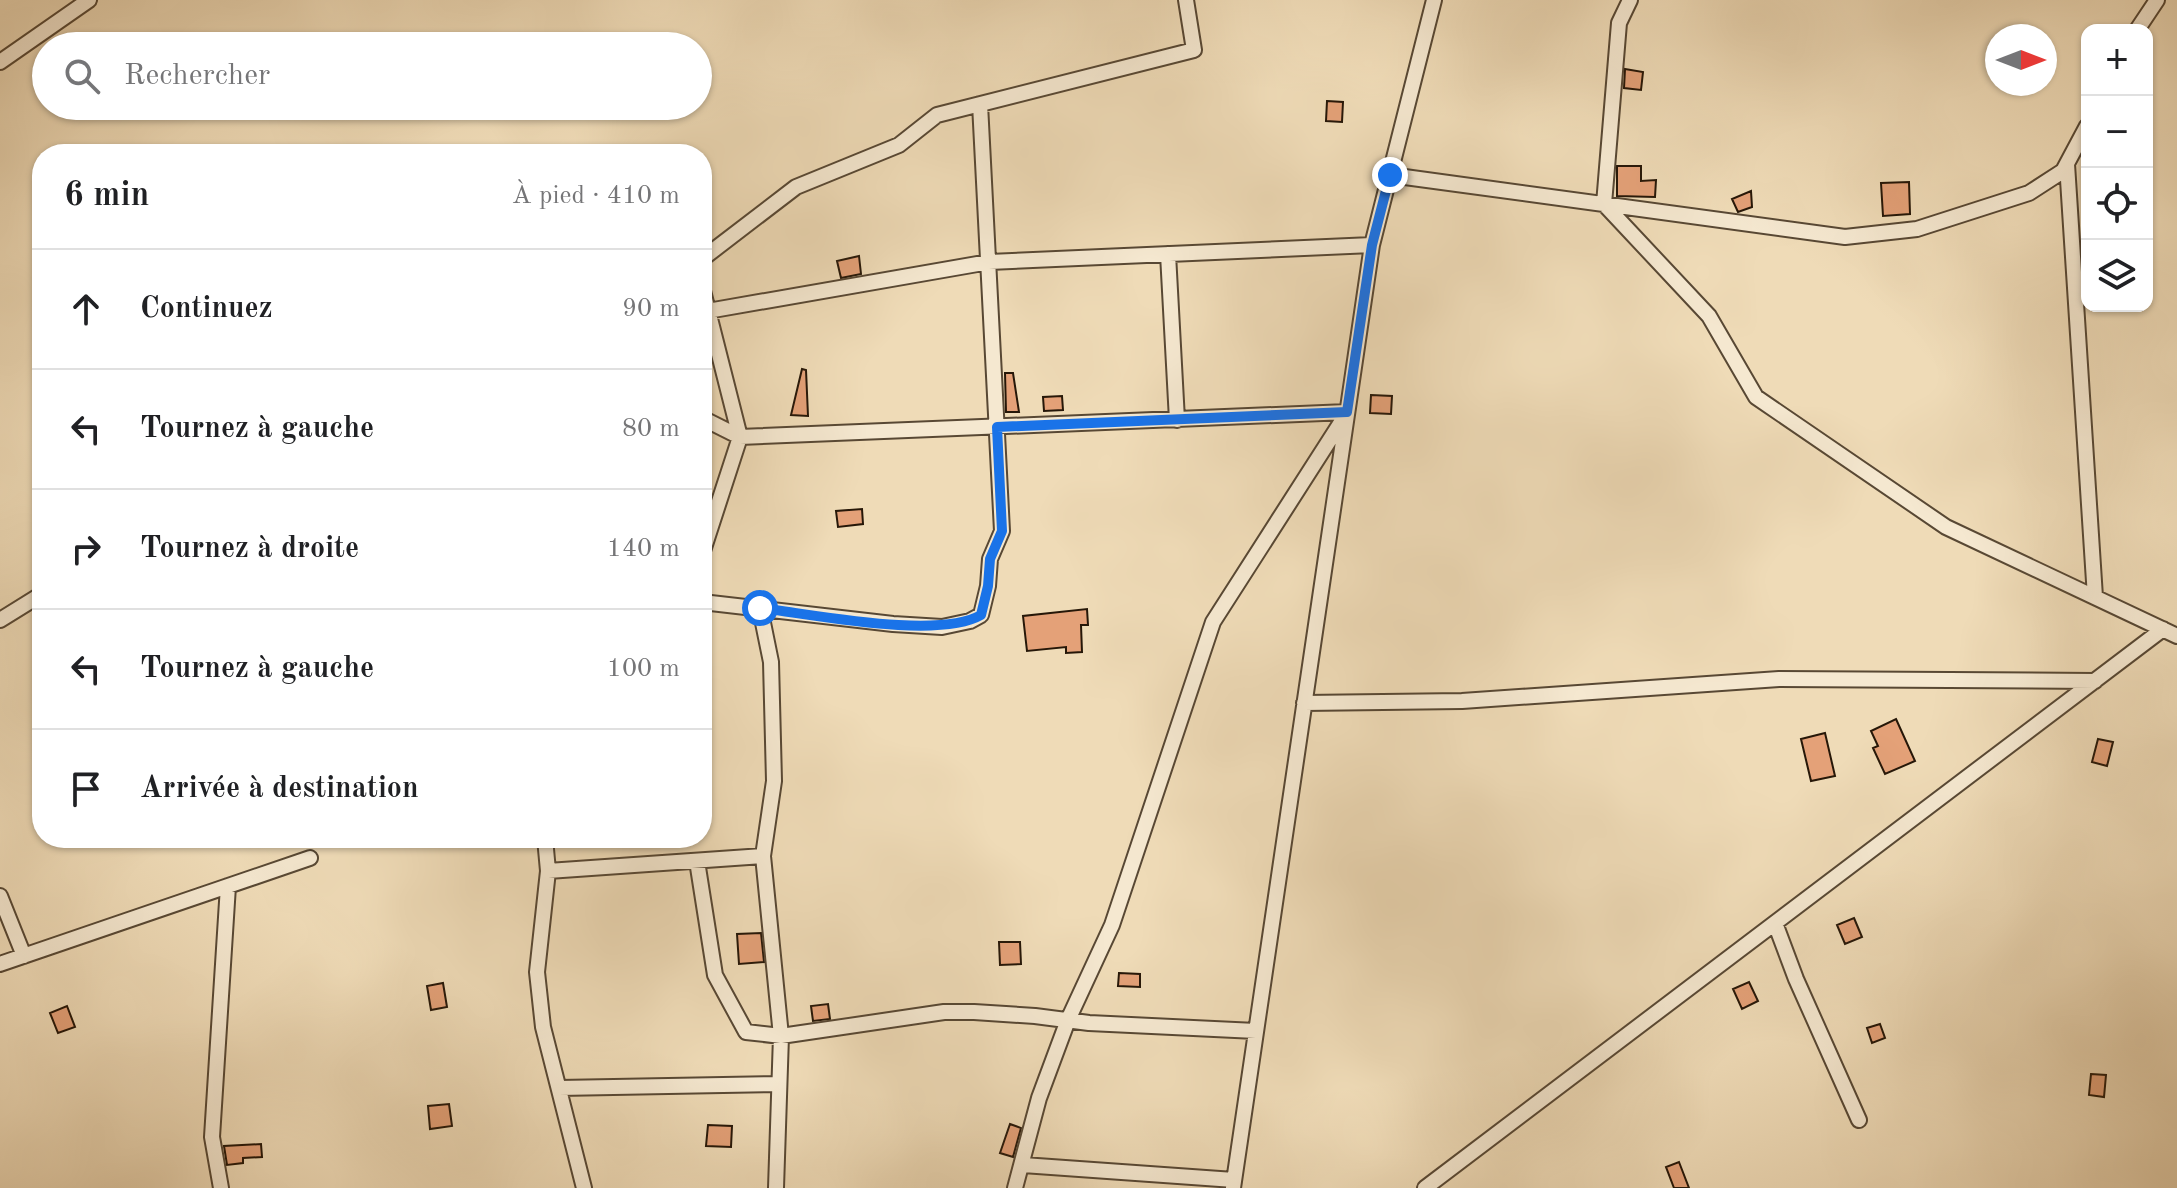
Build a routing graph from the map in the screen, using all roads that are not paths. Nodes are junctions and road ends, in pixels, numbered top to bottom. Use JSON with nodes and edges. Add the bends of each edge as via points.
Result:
{"nodes":[{"id":1,"x":89,"y":0,"type":"edge"},
{"id":2,"x":1186,"y":0,"type":"edge"},
{"id":3,"x":1434,"y":0,"type":"edge"},
{"id":4,"x":1630,"y":0,"type":"edge"},
{"id":5,"x":2152,"y":3,"type":"edge"},
{"id":6,"x":2140,"y":24,"type":"edge"},
{"id":7,"x":43,"y":32,"type":"edge"},
{"id":8,"x":32,"y":40,"type":"edge"},
{"id":9,"x":0,"y":62,"type":"edge"},
{"id":10,"x":980,"y":104,"type":"junction"},
{"id":11,"x":2081,"y":137,"type":"edge"},
{"id":12,"x":2067,"y":164,"type":"junction"},
{"id":13,"x":1390,"y":175,"type":"junction"},
{"id":14,"x":1604,"y":204,"type":"junction"},
{"id":15,"x":1372,"y":245,"type":"junction"},
{"id":16,"x":712,"y":251,"type":"edge"},
{"id":17,"x":1168,"y":254,"type":"junction"},
{"id":18,"x":989,"y":262,"type":"junction"},
{"id":19,"x":712,"y":310,"type":"edge"},
{"id":20,"x":712,"y":336,"type":"edge"},
{"id":21,"x":1347,"y":412,"type":"junction"},
{"id":22,"x":1177,"y":420,"type":"junction"},
{"id":23,"x":712,"y":423,"type":"edge"},
{"id":24,"x":997,"y":427,"type":"junction"},
{"id":25,"x":740,"y":437,"type":"junction"},
{"id":26,"x":712,"y":523,"type":"edge"},
{"id":27,"x":2095,"y":597,"type":"junction"},
{"id":28,"x":32,"y":600,"type":"edge"},
{"id":29,"x":712,"y":603,"type":"edge"},
{"id":30,"x":760,"y":608,"type":"junction"},
{"id":31,"x":0,"y":620,"type":"edge"},
{"id":32,"x":2170,"y":633,"type":"edge"},
{"id":33,"x":2095,"y":681,"type":"junction"},
{"id":34,"x":1304,"y":703,"type":"junction"},
{"id":35,"x":546,"y":848,"type":"edge"},
{"id":36,"x":763,"y":856,"type":"junction"},
{"id":37,"x":310,"y":858,"type":"dead end"},
{"id":38,"x":697,"y":861,"type":"junction"},
{"id":39,"x":548,"y":871,"type":"junction"},
{"id":40,"x":228,"y":886,"type":"junction"},
{"id":41,"x":0,"y":896,"type":"edge"},
{"id":42,"x":1775,"y":923,"type":"junction"},
{"id":43,"x":24,"y":956,"type":"junction"},
{"id":44,"x":0,"y":964,"type":"edge"},
{"id":45,"x":1068,"y":1020,"type":"junction"},
{"id":46,"x":1256,"y":1031,"type":"junction"},
{"id":47,"x":781,"y":1036,"type":"junction"},
{"id":48,"x":779,"y":1084,"type":"junction"},
{"id":49,"x":559,"y":1088,"type":"junction"},
{"id":50,"x":1859,"y":1120,"type":"dead end"},
{"id":51,"x":1023,"y":1165,"type":"junction"},
{"id":52,"x":1443,"y":1183,"type":"edge"},
{"id":53,"x":1233,"y":1184,"type":"edge"},
{"id":54,"x":221,"y":1188,"type":"edge"},
{"id":55,"x":584,"y":1188,"type":"edge"},
{"id":56,"x":776,"y":1188,"type":"edge"},
{"id":57,"x":1015,"y":1188,"type":"edge"},
{"id":58,"x":1425,"y":1188,"type":"edge"}],
"edges":[{"from":1,"to":7,"type":"street"},
{"from":2,"to":10,"type":"street","via":[[1194,50]]},
{"from":3,"to":13,"type":"street"},
{"from":4,"to":14,"type":"street","via":[[1619,23]]},
{"from":5,"to":6,"type":"street"},
{"from":8,"to":9,"type":"street"},
{"from":10,"to":16,"type":"street","via":[[937,115],[899,145],[796,187]]},
{"from":10,"to":18,"type":"street"},
{"from":11,"to":12,"type":"street"},
{"from":12,"to":14,"type":"street","via":[[2029,193],[1917,229],[1845,237]]},
{"from":12,"to":27,"type":"street"},
{"from":13,"to":14,"type":"street"},
{"from":13,"to":15,"type":"street"},
{"from":14,"to":27,"type":"street","via":[[1709,316],[1756,397],[1946,527]]},
{"from":15,"to":17,"type":"street"},
{"from":15,"to":21,"type":"street"},
{"from":17,"to":18,"type":"street"},
{"from":17,"to":22,"type":"street"},
{"from":18,"to":19,"type":"street"},
{"from":18,"to":24,"type":"street"},
{"from":20,"to":25,"type":"street"},
{"from":21,"to":22,"type":"street"},
{"from":21,"to":34,"type":"street"},
{"from":21,"to":45,"type":"street","via":[[1213,622],[1112,925]]},
{"from":22,"to":24,"type":"street"},
{"from":23,"to":25,"type":"street"},
{"from":24,"to":25,"type":"street"},
{"from":24,"to":30,"type":"street","via":[[1002,531],[990,559],[981,615],[942,627]]},
{"from":25,"to":26,"type":"street"},
{"from":27,"to":32,"type":"street"},
{"from":28,"to":31,"type":"street"},
{"from":29,"to":30,"type":"street"},
{"from":30,"to":36,"type":"street","via":[[771,662],[774,781]]},
{"from":32,"to":33,"type":"street"},
{"from":33,"to":34,"type":"street","via":[[1779,679],[1462,701]]},
{"from":33,"to":42,"type":"street"},
{"from":34,"to":46,"type":"street"},
{"from":35,"to":39,"type":"street"},
{"from":36,"to":38,"type":"street"},
{"from":36,"to":47,"type":"street"},
{"from":37,"to":40,"type":"street"},
{"from":38,"to":39,"type":"street"},
{"from":38,"to":47,"type":"street","via":[[715,975],[746,1032]]},
{"from":39,"to":49,"type":"street","via":[[537,972],[543,1027]]},
{"from":40,"to":43,"type":"street"},
{"from":40,"to":54,"type":"street","via":[[212,1137]]},
{"from":41,"to":43,"type":"street"},
{"from":42,"to":50,"type":"street"},
{"from":42,"to":52,"type":"street"},
{"from":43,"to":44,"type":"street"},
{"from":45,"to":46,"type":"street"},
{"from":45,"to":47,"type":"street","via":[[944,1012]]},
{"from":45,"to":51,"type":"street","via":[[1039,1098]]},
{"from":46,"to":53,"type":"street"},
{"from":47,"to":48,"type":"street"},
{"from":48,"to":49,"type":"street"},
{"from":48,"to":56,"type":"street"},
{"from":49,"to":55,"type":"street"},
{"from":51,"to":53,"type":"street"},
{"from":51,"to":57,"type":"street"},
{"from":52,"to":58,"type":"street"}]}
